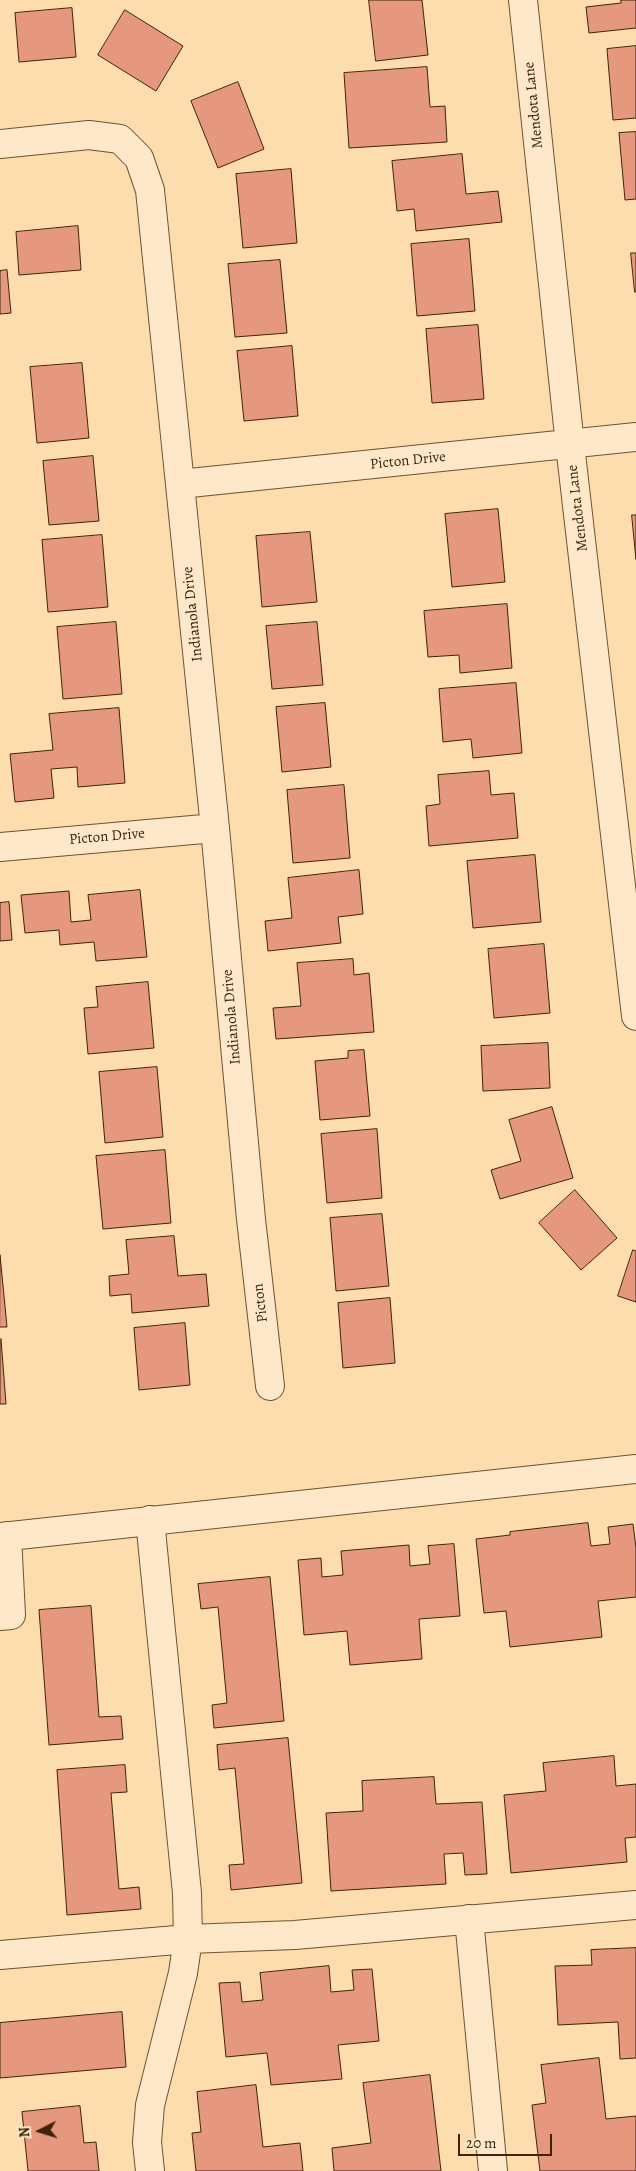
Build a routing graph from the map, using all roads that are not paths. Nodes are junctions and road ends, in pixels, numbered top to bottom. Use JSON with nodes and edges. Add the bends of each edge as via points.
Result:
{"nodes":[{"id":1,"x":523,"y":0,"type":"edge"},
{"id":2,"x":0,"y":144,"type":"edge"},
{"id":3,"x":636,"y":437,"type":"edge"},
{"id":4,"x":570,"y":445,"type":"junction"},
{"id":5,"x":180,"y":484,"type":"junction"},
{"id":6,"x":215,"y":828,"type":"junction"},
{"id":7,"x":0,"y":847,"type":"edge"},
{"id":8,"x":636,"y":1016,"type":"edge"},
{"id":9,"x":251,"y":1219,"type":"joint"},
{"id":10,"x":270,"y":1386,"type":"dead end"},
{"id":11,"x":636,"y":1469,"type":"edge"},
{"id":12,"x":150,"y":1520,"type":"junction"},
{"id":13,"x":4,"y":1536,"type":"edge"},
{"id":14,"x":0,"y":1616,"type":"edge"},
{"id":15,"x":636,"y":1905,"type":"edge"},
{"id":16,"x":469,"y":1920,"type":"junction"},
{"id":17,"x":188,"y":1939,"type":"junction"},
{"id":18,"x":0,"y":1956,"type":"edge"},
{"id":19,"x":150,"y":2171,"type":"edge"},
{"id":20,"x":493,"y":2171,"type":"edge"}],
"edges":[{"from":1,"to":4,"type":"street","name":"Mendota Lane"},
{"from":2,"to":5,"type":"street","name":"Indianola Drive","via":[[89,135],[120,139],[139,158],[150,190]]},
{"from":3,"to":4,"type":"street","name":"Picton Drive"},
{"from":4,"to":5,"type":"street","name":"Picton Drive"},
{"from":4,"to":8,"type":"street","name":"Mendota Lane"},
{"from":5,"to":6,"type":"street","name":"Indianola Drive"},
{"from":6,"to":7,"type":"street","name":"Picton Drive"},
{"from":6,"to":9,"type":"street","name":"Indianola Drive"},
{"from":9,"to":10,"type":"street","name":"Picton"},
{"from":11,"to":12,"type":"street"},
{"from":12,"to":13,"type":"street"},
{"from":12,"to":17,"type":"street","via":[[187,1892]]},
{"from":13,"to":14,"type":"street","via":[[11,1615]]},
{"from":15,"to":16,"type":"street"},
{"from":16,"to":17,"type":"street","via":[[295,1935]]},
{"from":16,"to":20,"type":"street"},
{"from":17,"to":18,"type":"street"},
{"from":17,"to":19,"type":"street","via":[[183,1973],[150,2106],[147,2142]]}]}
